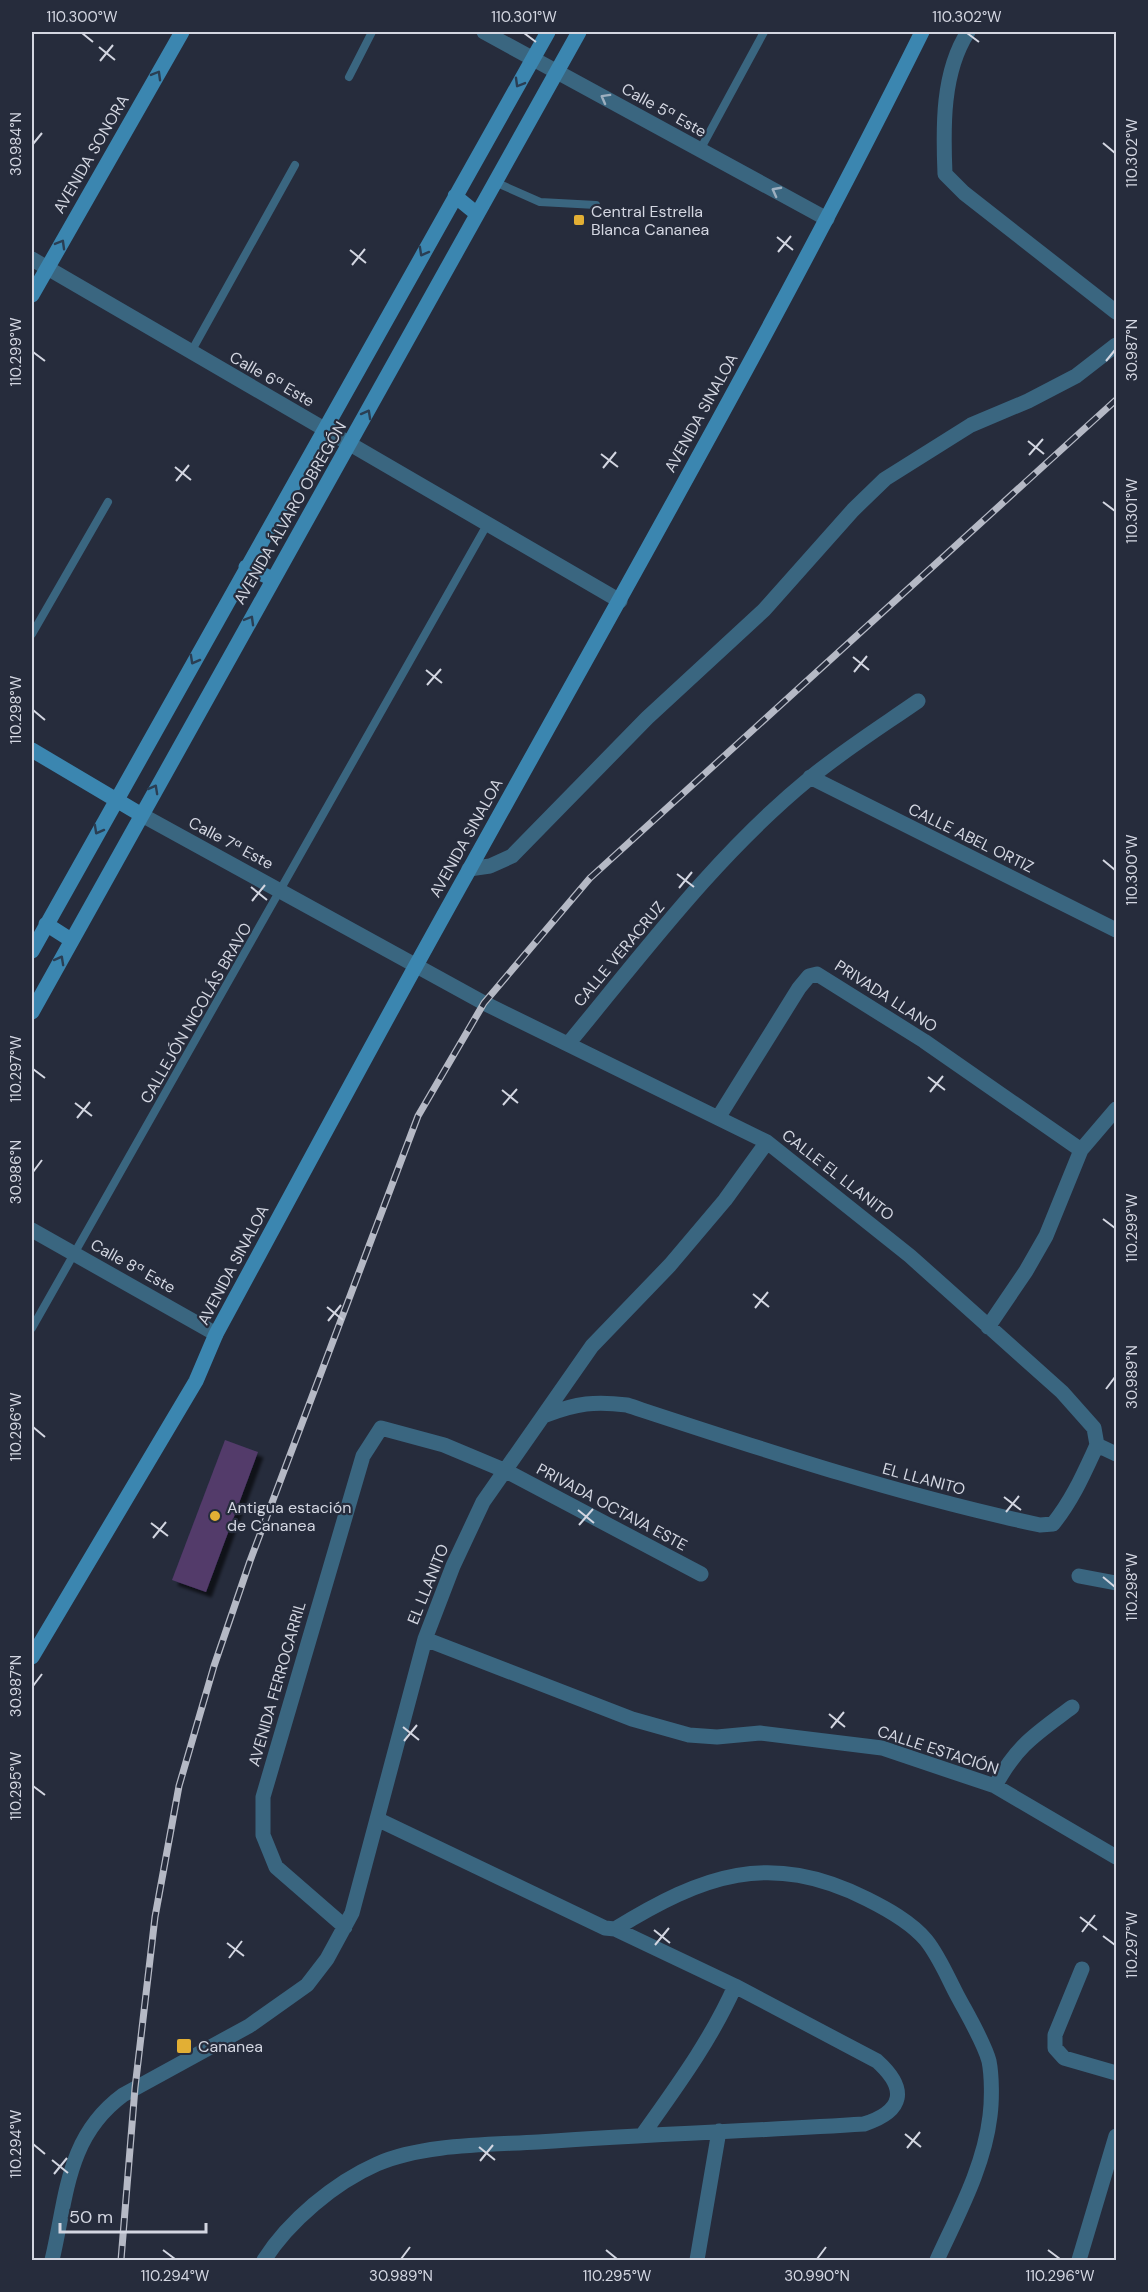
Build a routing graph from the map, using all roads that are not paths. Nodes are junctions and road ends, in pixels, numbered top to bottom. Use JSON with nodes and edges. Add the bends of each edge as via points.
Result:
{"nodes":[{"id":1,"x":182,"y":32,"type":"edge"},
{"id":2,"x":372,"y":32,"type":"edge"},
{"id":3,"x":484,"y":32,"type":"edge"},
{"id":4,"x":548,"y":32,"type":"edge"},
{"id":5,"x":579,"y":32,"type":"edge"},
{"id":6,"x":764,"y":32,"type":"edge"},
{"id":7,"x":922,"y":32,"type":"edge"},
{"id":8,"x":968,"y":32,"type":"edge"},
{"id":9,"x":533,"y":59,"type":"junction"},
{"id":10,"x":556,"y":71,"type":"junction"},
{"id":11,"x":349,"y":77,"type":"dead end"},
{"id":12,"x":700,"y":150,"type":"junction"},
{"id":13,"x":295,"y":165,"type":"dead end"},
{"id":14,"x":495,"y":182,"type":"junction"},
{"id":15,"x":455,"y":196,"type":"junction"},
{"id":16,"x":596,"y":205,"type":"dead end"},
{"id":17,"x":477,"y":214,"type":"junction"},
{"id":18,"x":827,"y":219,"type":"junction"},
{"id":19,"x":32,"y":259,"type":"edge"},
{"id":20,"x":47,"y":267,"type":"junction"},
{"id":21,"x":32,"y":295,"type":"edge"},
{"id":22,"x":1116,"y":312,"type":"edge"},
{"id":23,"x":1116,"y":345,"type":"edge"},
{"id":24,"x":190,"y":352,"type":"junction"},
{"id":25,"x":325,"y":430,"type":"junction"},
{"id":26,"x":350,"y":444,"type":"junction"},
{"id":27,"x":108,"y":502,"type":"dead end"},
{"id":28,"x":488,"y":522,"type":"junction"},
{"id":29,"x":246,"y":567,"type":"junction"},
{"id":30,"x":273,"y":579,"type":"junction"},
{"id":31,"x":620,"y":601,"type":"junction"},
{"id":32,"x":32,"y":634,"type":"edge"},
{"id":33,"x":918,"y":701,"type":"dead end"},
{"id":34,"x":32,"y":750,"type":"edge"},
{"id":35,"x":810,"y":777,"type":"junction"},
{"id":36,"x":115,"y":800,"type":"junction"},
{"id":37,"x":140,"y":814,"type":"junction"},
{"id":38,"x":469,"y":869,"type":"junction"},
{"id":39,"x":282,"y":890,"type":"junction"},
{"id":40,"x":46,"y":924,"type":"junction"},
{"id":41,"x":1116,"y":930,"type":"edge"},
{"id":42,"x":71,"y":940,"type":"junction"},
{"id":43,"x":32,"y":951,"type":"edge"},
{"id":44,"x":415,"y":966,"type":"junction"},
{"id":45,"x":32,"y":1012,"type":"edge"},
{"id":46,"x":568,"y":1044,"type":"junction"},
{"id":47,"x":1116,"y":1109,"type":"edge"},
{"id":48,"x":718,"y":1118,"type":"junction"},
{"id":49,"x":767,"y":1142,"type":"junction"},
{"id":50,"x":1081,"y":1150,"type":"junction"},
{"id":51,"x":32,"y":1230,"type":"edge"},
{"id":52,"x":73,"y":1253,"type":"junction"},
{"id":53,"x":988,"y":1327,"type":"junction"},
{"id":54,"x":32,"y":1328,"type":"edge"},
{"id":55,"x":216,"y":1334,"type":"junction"},
{"id":56,"x":546,"y":1416,"type":"junction"},
{"id":57,"x":381,"y":1428,"type":"joint"},
{"id":58,"x":1096,"y":1445,"type":"junction"},
{"id":59,"x":1116,"y":1454,"type":"edge"},
{"id":60,"x":506,"y":1471,"type":"junction"},
{"id":61,"x":701,"y":1574,"type":"dead end"},
{"id":62,"x":1079,"y":1576,"type":"dead end"},
{"id":63,"x":1116,"y":1582,"type":"edge"},
{"id":64,"x":425,"y":1639,"type":"junction"},
{"id":65,"x":32,"y":1657,"type":"edge"},
{"id":66,"x":1072,"y":1707,"type":"dead end"},
{"id":67,"x":995,"y":1786,"type":"junction"},
{"id":68,"x":379,"y":1820,"type":"junction"},
{"id":69,"x":1116,"y":1857,"type":"edge"},
{"id":70,"x":345,"y":1927,"type":"junction"},
{"id":71,"x":615,"y":1929,"type":"junction"},
{"id":72,"x":1082,"y":1969,"type":"dead end"},
{"id":73,"x":735,"y":1986,"type":"junction"},
{"id":74,"x":1116,"y":2073,"type":"edge"},
{"id":75,"x":719,"y":2131,"type":"junction"},
{"id":76,"x":643,"y":2134,"type":"junction"},
{"id":77,"x":1116,"y":2136,"type":"edge"},
{"id":78,"x":52,"y":2260,"type":"edge"},
{"id":79,"x":264,"y":2260,"type":"edge"},
{"id":80,"x":697,"y":2260,"type":"edge"},
{"id":81,"x":937,"y":2260,"type":"edge"},
{"id":82,"x":1079,"y":2260,"type":"edge"}],
"edges":[{"from":20,"to":1,"type":"street","name":"AVENIDA SONORA","one_way":true},
{"from":2,"to":11,"type":"lane"},
{"from":3,"to":9,"type":"street","name":"Calle 5ª Este"},
{"from":4,"to":9,"type":"street","name":"AVENIDA ÁLVARO OBREGÓN"},
{"from":5,"to":10,"type":"street","name":"AVENIDA ÁLVARO OBREGÓN"},
{"from":6,"to":12,"type":"lane"},
{"from":7,"to":18,"type":"street","name":"AVENIDA SINALOA"},
{"from":8,"to":22,"type":"street","via":[[960,44],[945,101],[945,174]]},
{"from":9,"to":10,"type":"street","name":"Calle 5ª Este"},
{"from":9,"to":15,"type":"street","name":"AVENIDA ÁLVARO OBREGÓN","one_way":true},
{"from":12,"to":10,"type":"street","name":"Calle 5ª Este","one_way":true},
{"from":10,"to":14,"type":"street","name":"AVENIDA ÁLVARO OBREGÓN"},
{"from":18,"to":12,"type":"street","name":"Calle 5ª Este","one_way":true},
{"from":13,"to":24,"type":"lane"},
{"from":14,"to":16,"type":"lane","via":[[540,202]]},
{"from":14,"to":17,"type":"street","name":"AVENIDA ÁLVARO OBREGÓN"},
{"from":15,"to":17,"type":"street"},
{"from":15,"to":25,"type":"street","name":"AVENIDA ÁLVARO OBREGÓN","one_way":true},
{"from":26,"to":17,"type":"street","name":"AVENIDA ÁLVARO OBREGÓN","one_way":true},
{"from":18,"to":31,"type":"street","name":"AVENIDA SINALOA"},
{"from":19,"to":20,"type":"street","name":"Calle 6ª Este"},
{"from":20,"to":21,"type":"street","name":"AVENIDA SONORA"},
{"from":20,"to":24,"type":"street","name":"Calle 6ª Este"},
{"from":23,"to":38,"type":"street","via":[[1076,376],[971,425],[885,479],[764,610],[647,718],[512,856],[490,866]]},
{"from":24,"to":25,"type":"street","name":"Calle 6ª Este"},
{"from":25,"to":26,"type":"street","name":"Calle 6ª Este"},
{"from":25,"to":29,"type":"street","name":"AVENIDA ÁLVARO OBREGÓN"},
{"from":26,"to":28,"type":"street","name":"Calle 6ª Este"},
{"from":26,"to":30,"type":"street","name":"AVENIDA ÁLVARO OBREGÓN"},
{"from":27,"to":32,"type":"lane"},
{"from":28,"to":31,"type":"street","name":"Calle 6ª Este"},
{"from":28,"to":39,"type":"lane","name":"CALLEJÓN NICOLÁS BRAVO"},
{"from":29,"to":30,"type":"street"},
{"from":29,"to":36,"type":"street","name":"AVENIDA ÁLVARO OBREGÓN","one_way":true},
{"from":37,"to":30,"type":"street","name":"AVENIDA ÁLVARO OBREGÓN","one_way":true},
{"from":31,"to":38,"type":"street","name":"AVENIDA SINALOA"},
{"from":33,"to":35,"type":"street","name":"CALLE VERACRUZ"},
{"from":34,"to":36,"type":"street","name":"Calle 7ª Este"},
{"from":35,"to":41,"type":"street","name":"CALLE ABEL ORTIZ"},
{"from":35,"to":46,"type":"street","name":"CALLE VERACRUZ","via":[[747,835],[669,920]]},
{"from":36,"to":37,"type":"street","name":"Calle 7ª Este"},
{"from":36,"to":40,"type":"street","name":"AVENIDA ÁLVARO OBREGÓN","one_way":true},
{"from":37,"to":39,"type":"street","name":"Calle 7ª Este"},
{"from":37,"to":42,"type":"street","name":"AVENIDA ÁLVARO OBREGÓN"},
{"from":38,"to":44,"type":"street","name":"AVENIDA SINALOA"},
{"from":39,"to":44,"type":"street","name":"Calle 7ª Este"},
{"from":39,"to":52,"type":"lane","name":"CALLEJÓN NICOLÁS BRAVO"},
{"from":40,"to":42,"type":"street"},
{"from":40,"to":43,"type":"street","name":"AVENIDA ÁLVARO OBREGÓN"},
{"from":45,"to":42,"type":"street","name":"AVENIDA ÁLVARO OBREGÓN","one_way":true},
{"from":44,"to":46,"type":"street","name":"CALLE EL LLANITO"},
{"from":44,"to":55,"type":"street","name":"AVENIDA SINALOA"},
{"from":46,"to":48,"type":"street","name":"CALLE EL LLANITO"},
{"from":47,"to":50,"type":"street"},
{"from":48,"to":49,"type":"street","name":"CALLE EL LLANITO"},
{"from":48,"to":50,"type":"street","name":"PRIVADA LLANO","via":[[800,988],[809,976],[817,974],[924,1041]]},
{"from":49,"to":53,"type":"street","name":"CALLE EL LLANITO","via":[[861,1215]]},
{"from":49,"to":56,"type":"street","via":[[725,1200],[592,1346]]},
{"from":50,"to":53,"type":"street","via":[[1046,1236]]},
{"from":51,"to":52,"type":"street","name":"Calle 8ª Este"},
{"from":52,"to":54,"type":"lane","name":"CALLEJÓN NICOLÁS BRAVO"},
{"from":52,"to":55,"type":"street","name":"Calle 8ª Este"},
{"from":53,"to":58,"type":"street","name":"CALLE EL LLANITO","via":[[1083,1413],[1094,1428]]},
{"from":55,"to":65,"type":"street","name":"AVENIDA SINALOA","via":[[196,1381]]},
{"from":56,"to":58,"type":"street","name":"EL LLANITO","via":[[569,1406],[597,1401],[627,1405],[870,1483],[1040,1525],[1053,1524],[1062,1512],[1078,1489]]},
{"from":56,"to":60,"type":"street","name":"EL LLANITO"},
{"from":57,"to":60,"type":"street","name":"PRIVADA OCTAVA ESTE","via":[[444,1445]]},
{"from":57,"to":70,"type":"street","name":"AVENIDA FERROCARRIL","via":[[363,1456],[263,1797],[263,1835],[276,1867]]},
{"from":58,"to":59,"type":"street"},
{"from":60,"to":61,"type":"street","name":"PRIVADA OCTAVA ESTE"},
{"from":60,"to":64,"type":"street","name":"EL LLANITO","via":[[483,1502]]},
{"from":62,"to":63,"type":"street"},
{"from":64,"to":67,"type":"street","name":"CALLE ESTACIÓN","via":[[632,1719],[689,1735],[760,1733],[882,1748]]},
{"from":64,"to":68,"type":"street","name":"EL LLANITO"},
{"from":66,"to":67,"type":"street","via":[[1026,1741],[1009,1760]]},
{"from":67,"to":69,"type":"street","name":"CALLE ESTACIÓN"},
{"from":68,"to":70,"type":"street","name":"EL LLANITO"},
{"from":68,"to":71,"type":"street","via":[[592,1923]]},
{"from":70,"to":78,"type":"street","name":"EL LLANITO","via":[[307,1985],[249,2026],[105,2108],[88,2129],[74,2157]]},
{"from":71,"to":73,"type":"street"},
{"from":71,"to":81,"type":"street","via":[[679,1892],[720,1878],[761,1871],[813,1877],[844,1888],[888,1910],[928,1941],[989,2061],[991,2115],[978,2170]]},
{"from":72,"to":74,"type":"street","via":[[1055,2035],[1055,2048],[1064,2058]]},
{"from":73,"to":75,"type":"street","via":[[877,2061],[892,2074],[898,2090],[895,2104],[885,2117],[864,2124]]},
{"from":73,"to":76,"type":"street","via":[[719,2023]]},
{"from":75,"to":76,"type":"street"},
{"from":75,"to":80,"type":"street"},
{"from":76,"to":79,"type":"street","via":[[436,2148],[377,2164],[332,2191],[299,2219]]},
{"from":77,"to":82,"type":"street"}]}
